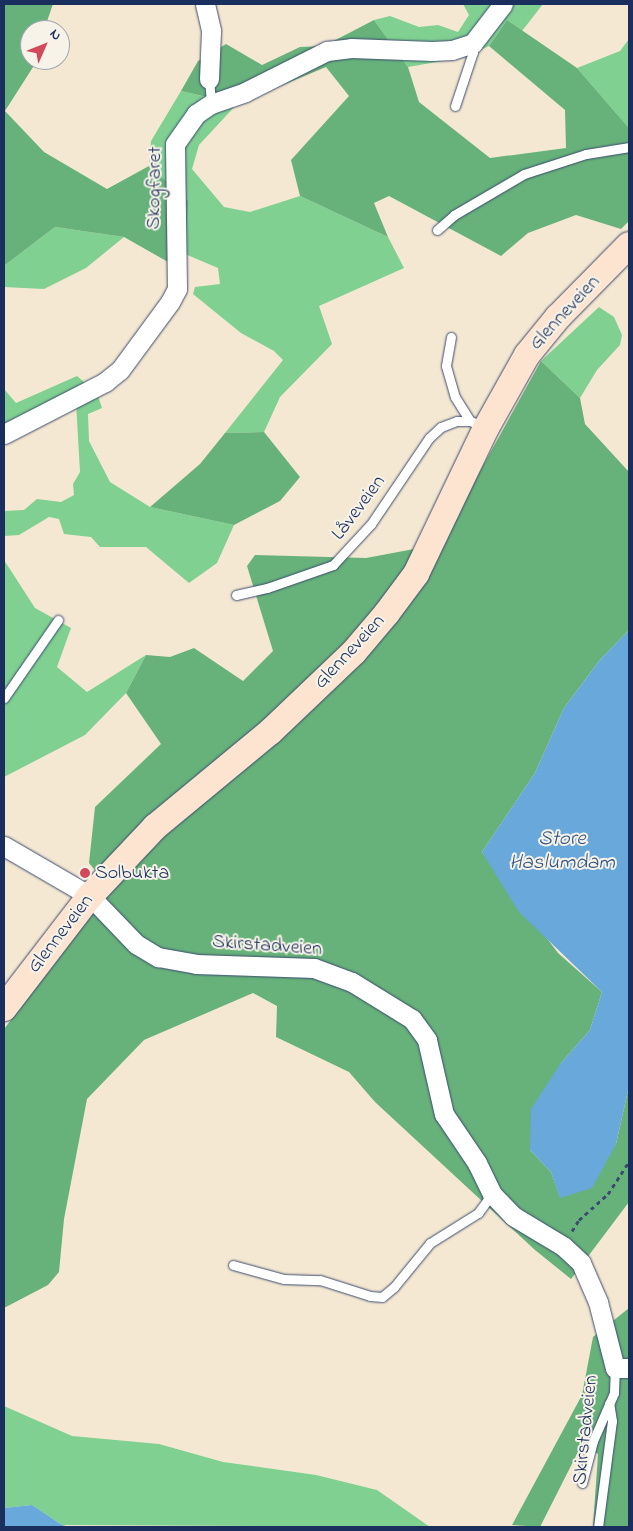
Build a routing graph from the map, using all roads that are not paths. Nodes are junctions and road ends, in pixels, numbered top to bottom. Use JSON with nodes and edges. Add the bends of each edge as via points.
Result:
{"nodes":[{"id":1,"x":205,"y":4,"type":"edge"},
{"id":2,"x":503,"y":4,"type":"edge"},
{"id":3,"x":473,"y":43,"type":"junction"},
{"id":4,"x":209,"y":79,"type":"joint"},
{"id":5,"x":211,"y":104,"type":"junction"},
{"id":6,"x":455,"y":106,"type":"dead end"},
{"id":7,"x":629,"y":147,"type":"edge"},
{"id":8,"x":437,"y":230,"type":"dead end"},
{"id":9,"x":629,"y":245,"type":"edge"},
{"id":10,"x":451,"y":337,"type":"dead end"},
{"id":11,"x":478,"y":424,"type":"junction"},
{"id":12,"x":4,"y":434,"type":"edge"},
{"id":13,"x":236,"y":594,"type":"dead end"},
{"id":14,"x":58,"y":620,"type":"dead end"},
{"id":15,"x":4,"y":698,"type":"edge"},
{"id":16,"x":4,"y":846,"type":"edge"},
{"id":17,"x":90,"y":896,"type":"junction"},
{"id":18,"x":4,"y":1008,"type":"edge"},
{"id":19,"x":492,"y":1194,"type":"junction"},
{"id":20,"x":233,"y":1265,"type":"dead end"},
{"id":21,"x":622,"y":1368,"type":"edge"},
{"id":22,"x":609,"y":1403,"type":"junction"},
{"id":23,"x":582,"y":1483,"type":"dead end"},
{"id":24,"x":598,"y":1527,"type":"edge"}],
"edges":[{"from":1,"to":4,"type":"street","via":[[211,31]]},
{"from":2,"to":3,"type":"street"},
{"from":3,"to":5,"type":"street","name":"Skogfaret","via":[[442,50],[350,48],[327,51],[245,92]]},
{"from":3,"to":6,"type":"lane"},
{"from":4,"to":5,"type":"lane"},
{"from":5,"to":12,"type":"street","name":"Skogfaret","via":[[196,114],[175,144],[177,289],[170,302],[120,370],[105,382]]},
{"from":7,"to":8,"type":"lane","via":[[586,154],[524,174],[454,214]]},
{"from":9,"to":11,"type":"main road","name":"Glenneveien","via":[[542,334]]},
{"from":10,"to":11,"type":"lane","via":[[446,366],[455,397]]},
{"from":11,"to":13,"type":"lane","name":"Låveveien","via":[[457,421],[441,427],[429,438],[388,501],[344,557],[333,565],[268,588]]},
{"from":11,"to":17,"type":"main road","name":"Glenneveien","via":[[416,574],[387,613],[354,652],[277,725],[155,827]]},
{"from":14,"to":15,"type":"lane"},
{"from":16,"to":17,"type":"street","name":"Skirstadveien"},
{"from":17,"to":18,"type":"main road","name":"Glenneveien"},
{"from":17,"to":19,"type":"street","name":"Skirstadveien","via":[[136,944],[158,957],[196,964],[314,968],[352,982],[404,1013],[427,1040],[444,1114],[477,1163]]},
{"from":19,"to":20,"type":"lane","via":[[478,1213],[430,1243],[394,1287],[382,1296],[370,1296],[320,1280],[284,1279]]},
{"from":19,"to":21,"type":"street","name":"Skirstadveien","via":[[522,1222],[563,1246],[581,1263]]},
{"from":21,"to":22,"type":"lane","name":"Skirstadveien"},
{"from":22,"to":23,"type":"lane"},
{"from":22,"to":24,"type":"lane","name":"Skirstadveien","via":[[612,1421]]}]}
